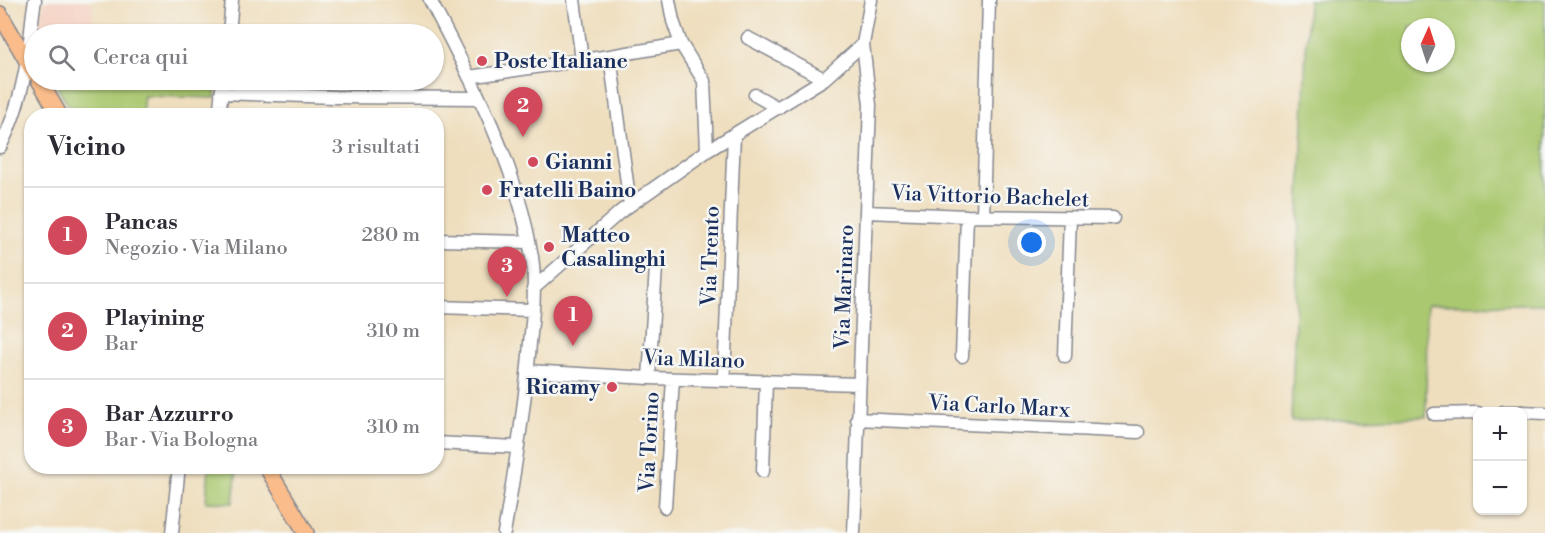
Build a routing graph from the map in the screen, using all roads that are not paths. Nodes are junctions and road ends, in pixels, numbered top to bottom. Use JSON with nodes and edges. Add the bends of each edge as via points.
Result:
{"nodes":[{"id":1,"x":35,"y":0,"type":"edge"},
{"id":2,"x":232,"y":0,"type":"edge"},
{"id":3,"x":429,"y":0,"type":"edge"},
{"id":4,"x":574,"y":0,"type":"edge"},
{"id":5,"x":669,"y":0,"type":"edge"},
{"id":6,"x":871,"y":0,"type":"edge"},
{"id":7,"x":989,"y":0,"type":"edge"},
{"id":8,"x":0,"y":14,"type":"edge"},
{"id":9,"x":34,"y":24,"type":"edge"},
{"id":10,"x":230,"y":24,"type":"edge"},
{"id":11,"x":441,"y":24,"type":"edge"},
{"id":12,"x":444,"y":29,"type":"edge"},
{"id":13,"x":748,"y":38,"type":"dead end"},
{"id":14,"x":681,"y":44,"type":"junction"},
{"id":15,"x":863,"y":44,"type":"junction"},
{"id":16,"x":24,"y":55,"type":"edge"},
{"id":17,"x":610,"y":56,"type":"junction"},
{"id":18,"x":582,"y":60,"type":"junction"},
{"id":19,"x":469,"y":77,"type":"junction"},
{"id":20,"x":824,"y":79,"type":"junction"},
{"id":21,"x":24,"y":87,"type":"edge"},
{"id":22,"x":45,"y":90,"type":"edge"},
{"id":23,"x":221,"y":90,"type":"edge"},
{"id":24,"x":221,"y":93,"type":"junction"},
{"id":25,"x":755,"y":95,"type":"dead end"},
{"id":26,"x":479,"y":98,"type":"junction"},
{"id":27,"x":55,"y":108,"type":"edge"},
{"id":28,"x":220,"y":108,"type":"edge"},
{"id":29,"x":778,"y":108,"type":"junction"},
{"id":30,"x":734,"y":135,"type":"junction"},
{"id":31,"x":0,"y":147,"type":"edge"},
{"id":32,"x":707,"y":151,"type":"junction"},
{"id":33,"x":630,"y":205,"type":"junction"},
{"id":34,"x":866,"y":212,"type":"junction"},
{"id":35,"x":967,"y":216,"type":"junction"},
{"id":36,"x":983,"y":216,"type":"junction"},
{"id":37,"x":1070,"y":218,"type":"junction"},
{"id":38,"x":1113,"y":218,"type":"dead end"},
{"id":39,"x":444,"y":240,"type":"edge"},
{"id":40,"x":529,"y":242,"type":"junction"},
{"id":41,"x":656,"y":267,"type":"dead end"},
{"id":42,"x":533,"y":289,"type":"junction"},
{"id":43,"x":444,"y":307,"type":"edge"},
{"id":44,"x":533,"y":310,"type":"junction"},
{"id":45,"x":962,"y":356,"type":"dead end"},
{"id":46,"x":1065,"y":356,"type":"dead end"},
{"id":47,"x":528,"y":371,"type":"junction"},
{"id":48,"x":649,"y":378,"type":"junction"},
{"id":49,"x":673,"y":379,"type":"junction"},
{"id":50,"x":724,"y":379,"type":"junction"},
{"id":51,"x":766,"y":381,"type":"junction"},
{"id":52,"x":859,"y":384,"type":"junction"},
{"id":53,"x":1527,"y":412,"type":"edge"},
{"id":54,"x":1545,"y":412,"type":"edge"},
{"id":55,"x":1473,"y":413,"type":"edge"},
{"id":56,"x":1434,"y":414,"type":"dead end"},
{"id":57,"x":857,"y":418,"type":"junction"},
{"id":58,"x":1138,"y":432,"type":"dead end"},
{"id":59,"x":444,"y":443,"type":"edge"},
{"id":60,"x":518,"y":447,"type":"junction"},
{"id":61,"x":763,"y":471,"type":"dead end"},
{"id":62,"x":178,"y":474,"type":"edge"},
{"id":63,"x":271,"y":474,"type":"edge"},
{"id":64,"x":665,"y":507,"type":"dead end"},
{"id":65,"x":172,"y":533,"type":"edge"},
{"id":66,"x":306,"y":533,"type":"edge"},
{"id":67,"x":504,"y":533,"type":"edge"},
{"id":68,"x":854,"y":533,"type":"edge"}],
"edges":[{"from":1,"to":9,"type":"street"},
{"from":2,"to":10,"type":"street"},
{"from":3,"to":11,"type":"street"},
{"from":4,"to":18,"type":"street"},
{"from":5,"to":14,"type":"street"},
{"from":6,"to":15,"type":"street","name":"Via Marinaro"},
{"from":7,"to":36,"type":"street"},
{"from":8,"to":16,"type":"main road"},
{"from":12,"to":19,"type":"street"},
{"from":13,"to":20,"type":"street"},
{"from":14,"to":17,"type":"street"},
{"from":14,"to":32,"type":"street","via":[[705,81]]},
{"from":15,"to":20,"type":"street"},
{"from":15,"to":34,"type":"street","name":"Via Marinaro","via":[[870,105]]},
{"from":17,"to":18,"type":"street"},
{"from":17,"to":33,"type":"street"},
{"from":18,"to":19,"type":"street"},
{"from":19,"to":26,"type":"street"},
{"from":20,"to":29,"type":"street"},
{"from":21,"to":31,"type":"street"},
{"from":22,"to":27,"type":"main road"},
{"from":23,"to":24,"type":"street"},
{"from":24,"to":26,"type":"street"},
{"from":24,"to":28,"type":"street"},
{"from":25,"to":29,"type":"street"},
{"from":26,"to":40,"type":"street","via":[[512,175]]},
{"from":29,"to":30,"type":"street"},
{"from":30,"to":32,"type":"street"},
{"from":30,"to":50,"type":"street","name":"Via Trento"},
{"from":32,"to":33,"type":"street"},
{"from":33,"to":42,"type":"street"},
{"from":34,"to":35,"type":"street","name":"Via Vittorio Bachelet"},
{"from":34,"to":52,"type":"street","name":"Via Marinaro"},
{"from":35,"to":36,"type":"street","name":"Via Vittorio Bachelet"},
{"from":35,"to":45,"type":"street"},
{"from":36,"to":37,"type":"street","name":"Via Vittorio Bachelet"},
{"from":37,"to":38,"type":"street","name":"Via Vittorio Bachelet"},
{"from":37,"to":46,"type":"street"},
{"from":39,"to":40,"type":"street"},
{"from":40,"to":42,"type":"street"},
{"from":41,"to":48,"type":"street"},
{"from":42,"to":44,"type":"street"},
{"from":43,"to":44,"type":"street"},
{"from":44,"to":47,"type":"street"},
{"from":47,"to":48,"type":"street","name":"Via Milano"},
{"from":47,"to":60,"type":"street"},
{"from":48,"to":49,"type":"street","name":"Via Milano"},
{"from":49,"to":50,"type":"street","name":"Via Milano"},
{"from":49,"to":64,"type":"street","name":"Via Torino"},
{"from":50,"to":51,"type":"street","name":"Via Milano"},
{"from":51,"to":52,"type":"street","name":"Via Milano"},
{"from":51,"to":61,"type":"street"},
{"from":52,"to":57,"type":"street","name":"Via Marinaro"},
{"from":53,"to":54,"type":"street"},
{"from":55,"to":56,"type":"street"},
{"from":57,"to":58,"type":"street","name":"Via Carlo Marx"},
{"from":57,"to":68,"type":"street","name":"Via Marinaro"},
{"from":59,"to":60,"type":"street"},
{"from":60,"to":67,"type":"street"},
{"from":62,"to":65,"type":"street"},
{"from":63,"to":66,"type":"main road"}]}
